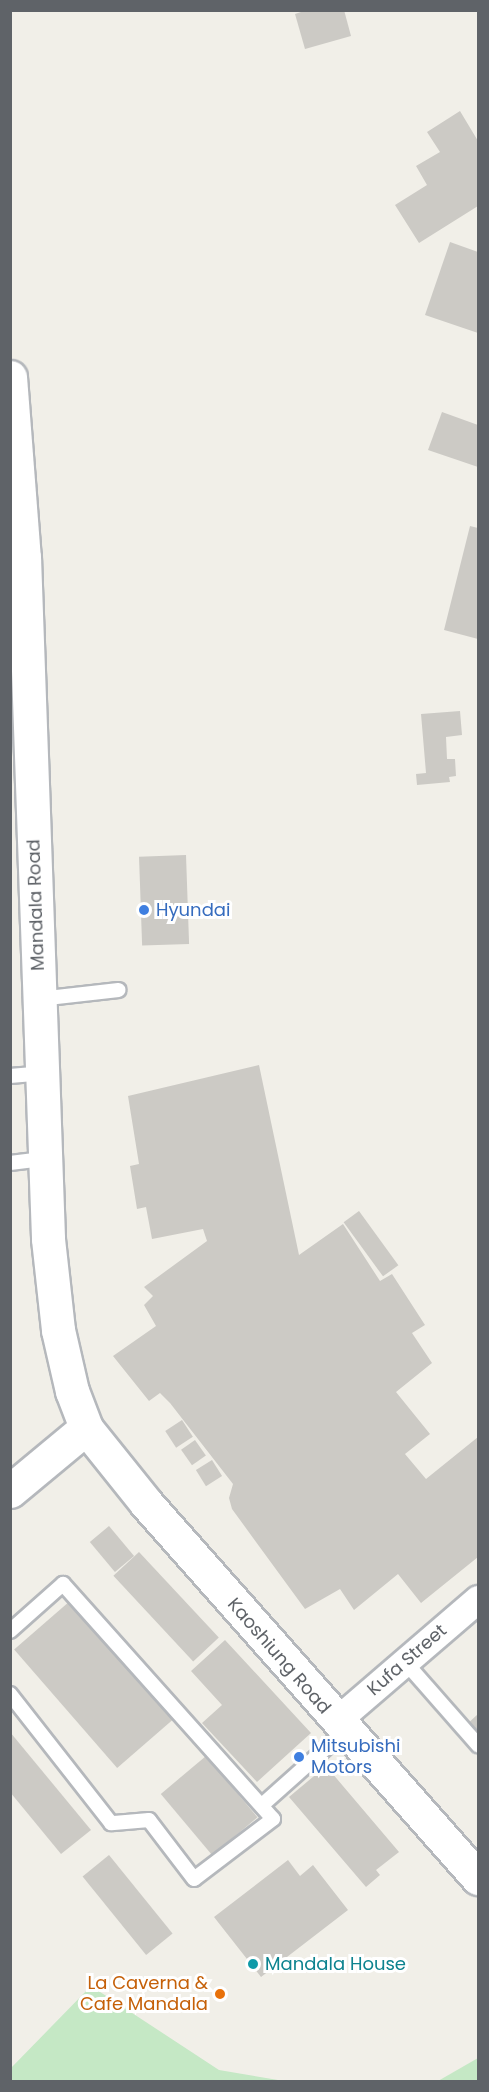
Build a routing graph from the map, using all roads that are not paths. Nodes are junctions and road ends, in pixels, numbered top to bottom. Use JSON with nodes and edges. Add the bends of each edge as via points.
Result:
{"nodes":[{"id":1,"x":10,"y":376,"type":"edge"},
{"id":2,"x":20,"y":747,"type":"edge"},
{"id":3,"x":118,"y":990,"type":"dead end"},
{"id":4,"x":39,"y":999,"type":"junction"},
{"id":5,"x":26,"y":1074,"type":"edge"},
{"id":6,"x":45,"y":1159,"type":"junction"},
{"id":7,"x":10,"y":1163,"type":"edge"},
{"id":8,"x":86,"y":1428,"type":"junction"},
{"id":9,"x":10,"y":1491,"type":"edge"},
{"id":10,"x":478,"y":1599,"type":"edge"},
{"id":11,"x":10,"y":1631,"type":"edge"},
{"id":12,"x":405,"y":1662,"type":"junction"},
{"id":13,"x":10,"y":1694,"type":"edge"},
{"id":14,"x":340,"y":1726,"type":"junction"},
{"id":15,"x":478,"y":1746,"type":"edge"},
{"id":16,"x":262,"y":1805,"type":"junction"},
{"id":17,"x":475,"y":1868,"type":"edge"}],
"edges":[{"from":1,"to":2,"type":"street","name":"Mandala Road","via":[[24,558]]},
{"from":2,"to":4,"type":"street","name":"Mandala Road"},
{"from":3,"to":4,"type":"lane"},
{"from":4,"to":5,"type":"street","name":"Mandala Road"},
{"from":5,"to":6,"type":"street","name":"Mandala Road"},
{"from":6,"to":7,"type":"lane"},
{"from":6,"to":8,"type":"street","name":"Mandala Road","via":[[48,1239],[58,1330],[72,1391]]},
{"from":8,"to":9,"type":"street"},
{"from":8,"to":14,"type":"street","name":"Kaoshiung Road"},
{"from":10,"to":12,"type":"street","name":"Kufa Street"},
{"from":11,"to":16,"type":"lane","via":[[63,1584]]},
{"from":12,"to":14,"type":"street","name":"Kufa Street"},
{"from":12,"to":15,"type":"lane"},
{"from":13,"to":16,"type":"lane","via":[[111,1823],[149,1820],[194,1879],[273,1819]]},
{"from":14,"to":16,"type":"lane"},
{"from":14,"to":17,"type":"street","name":"Kaoshiung Road"}]}
